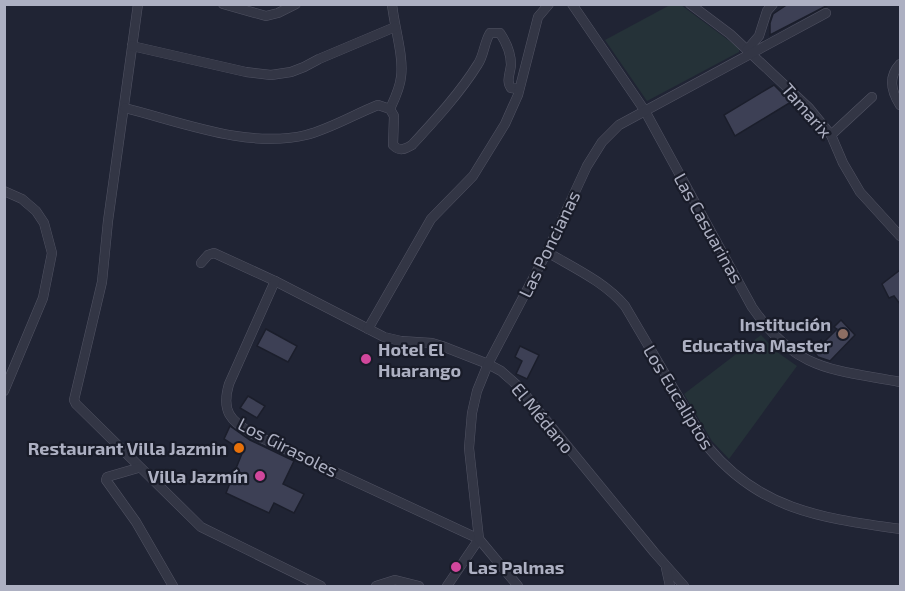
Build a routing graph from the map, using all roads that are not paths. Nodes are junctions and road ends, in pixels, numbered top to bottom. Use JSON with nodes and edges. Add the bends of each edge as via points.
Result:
{"nodes":[{"id":1,"x":138,"y":4,"type":"edge"},
{"id":2,"x":223,"y":4,"type":"edge"},
{"id":3,"x":296,"y":4,"type":"edge"},
{"id":4,"x":392,"y":4,"type":"edge"},
{"id":5,"x":549,"y":4,"type":"edge"},
{"id":6,"x":572,"y":4,"type":"edge"},
{"id":7,"x":690,"y":4,"type":"edge"},
{"id":8,"x":773,"y":4,"type":"edge"},
{"id":9,"x":825,"y":13,"type":"dead end"},
{"id":10,"x":395,"y":27,"type":"junction"},
{"id":11,"x":132,"y":46,"type":"junction"},
{"id":12,"x":749,"y":51,"type":"junction"},
{"id":13,"x":900,"y":64,"type":"edge"},
{"id":14,"x":519,"y":89,"type":"junction"},
{"id":15,"x":872,"y":97,"type":"dead end"},
{"id":16,"x":900,"y":105,"type":"edge"},
{"id":17,"x":125,"y":108,"type":"junction"},
{"id":18,"x":390,"y":109,"type":"junction"},
{"id":19,"x":645,"y":111,"type":"junction"},
{"id":20,"x":831,"y":135,"type":"junction"},
{"id":21,"x":4,"y":191,"type":"edge"},
{"id":22,"x":900,"y":236,"type":"edge"},
{"id":23,"x":547,"y":252,"type":"junction"},
{"id":24,"x":201,"y":263,"type":"dead end"},
{"id":25,"x":275,"y":280,"type":"junction"},
{"id":26,"x":368,"y":329,"type":"junction"},
{"id":27,"x":488,"y":364,"type":"junction"},
{"id":28,"x":900,"y":382,"type":"edge"},
{"id":29,"x":4,"y":391,"type":"edge"},
{"id":30,"x":138,"y":468,"type":"junction"},
{"id":31,"x":900,"y":529,"type":"edge"},
{"id":32,"x":479,"y":539,"type":"junction"},
{"id":33,"x":665,"y":566,"type":"junction"},
{"id":34,"x":173,"y":586,"type":"edge"},
{"id":35,"x":321,"y":586,"type":"edge"},
{"id":36,"x":376,"y":586,"type":"edge"},
{"id":37,"x":419,"y":586,"type":"edge"},
{"id":38,"x":447,"y":586,"type":"edge"},
{"id":39,"x":518,"y":586,"type":"edge"},
{"id":40,"x":670,"y":586,"type":"edge"},
{"id":41,"x":684,"y":586,"type":"edge"}],
"edges":[{"from":1,"to":11,"type":"street"},
{"from":2,"to":3,"type":"street","via":[[266,16]]},
{"from":4,"to":10,"type":"street"},
{"from":5,"to":14,"type":"street","via":[[538,17]]},
{"from":6,"to":19,"type":"street","name":"Las Casuarinas"},
{"from":7,"to":12,"type":"street","name":"Tamarix"},
{"from":8,"to":12,"type":"street"},
{"from":9,"to":12,"type":"street","name":"Las Poncianas"},
{"from":10,"to":11,"type":"street","via":[[304,67],[271,75]]},
{"from":10,"to":18,"type":"street","via":[[402,64]]},
{"from":11,"to":17,"type":"street"},
{"from":12,"to":19,"type":"street","name":"Las Poncianas"},
{"from":12,"to":20,"type":"street","name":"Tamarix","via":[[798,96]]},
{"from":13,"to":16,"type":"street","via":[[891,83]]},
{"from":14,"to":18,"type":"street","via":[[509,86],[510,56],[504,38],[495,32],[486,39],[479,62],[463,85],[404,150],[393,145],[394,116]]},
{"from":14,"to":26,"type":"street","via":[[505,124],[473,176],[431,219]]},
{"from":15,"to":20,"type":"street"},
{"from":17,"to":18,"type":"street","via":[[242,138],[266,140],[307,135],[378,105]]},
{"from":17,"to":30,"type":"street","via":[[102,282],[74,400]]},
{"from":19,"to":23,"type":"street","name":"Las Poncianas","via":[[619,125],[596,151]]},
{"from":19,"to":28,"type":"street","name":"Las Casuarinas","via":[[752,307],[776,338],[809,362]]},
{"from":20,"to":22,"type":"street","name":"Tamarix","via":[[851,179]]},
{"from":21,"to":29,"type":"street","via":[[36,211],[44,223],[52,253],[44,298]]},
{"from":23,"to":27,"type":"street","name":"Las Poncianas"},
{"from":23,"to":31,"type":"street","name":"Los Eucaliptos","via":[[602,286],[625,306],[708,447],[738,477],[769,499],[798,510]]},
{"from":24,"to":25,"type":"street","name":"El Médano","via":[[214,253]]},
{"from":25,"to":26,"type":"street","name":"El Médano"},
{"from":25,"to":32,"type":"street","name":"Los Girasoles","via":[[229,384],[226,400],[231,418],[253,434]]},
{"from":26,"to":27,"type":"street","name":"El Médano","via":[[393,340],[432,343]]},
{"from":27,"to":32,"type":"street","name":"Las Poncianas","via":[[477,391],[469,436]]},
{"from":27,"to":33,"type":"street","name":"El Médano","via":[[518,386]]},
{"from":30,"to":34,"type":"street","via":[[106,480]]},
{"from":30,"to":35,"type":"street","via":[[201,527]]},
{"from":32,"to":38,"type":"street"},
{"from":32,"to":39,"type":"street"},
{"from":33,"to":40,"type":"street","name":"El Médano"},
{"from":33,"to":41,"type":"street"},
{"from":36,"to":37,"type":"street","via":[[395,580]]}]}
